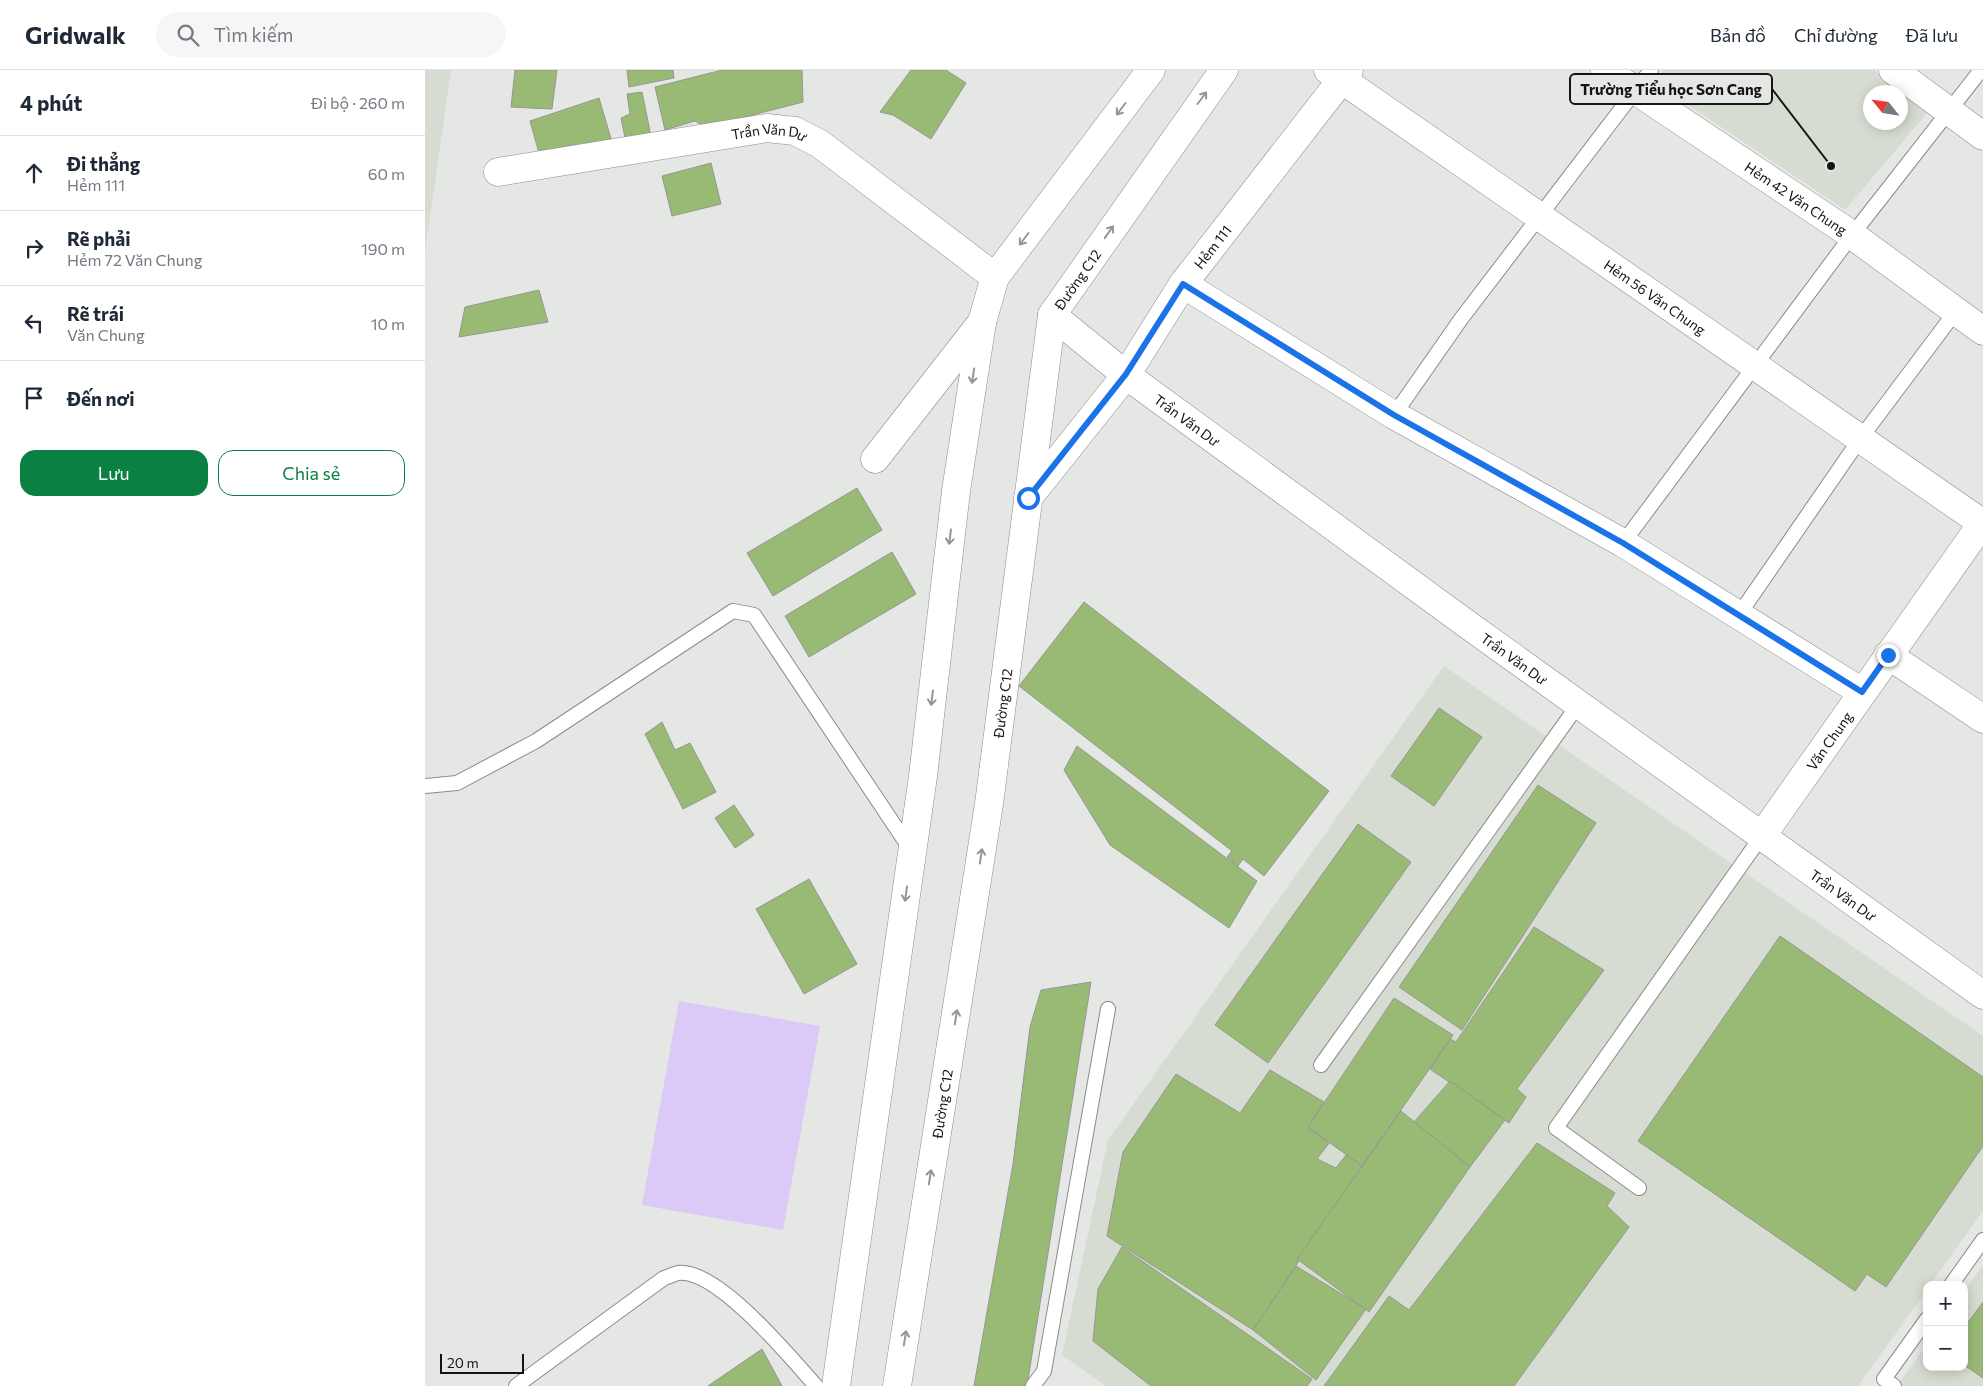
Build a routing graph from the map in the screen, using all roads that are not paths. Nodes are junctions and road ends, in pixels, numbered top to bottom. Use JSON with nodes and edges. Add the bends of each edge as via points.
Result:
{"nodes":[{"id":1,"x":1151,"y":70,"type":"edge"},
{"id":2,"x":1223,"y":70,"type":"edge"},
{"id":3,"x":1605,"y":70,"type":"edge"},
{"id":4,"x":1893,"y":70,"type":"edge"},
{"id":5,"x":1981,"y":70,"type":"edge"},
{"id":6,"x":1340,"y":73,"type":"edge"},
{"id":7,"x":1644,"y":80,"type":"edge"},
{"id":8,"x":1949,"y":111,"type":"junction"},
{"id":9,"x":1983,"y":136,"type":"edge"},
{"id":10,"x":498,"y":172,"type":"dead end"},
{"id":11,"x":1540,"y":218,"type":"junction"},
{"id":12,"x":1852,"y":234,"type":"junction"},
{"id":13,"x":995,"y":277,"type":"junction"},
{"id":14,"x":1183,"y":284,"type":"junction"},
{"id":15,"x":1956,"y":311,"type":"junction"},
{"id":16,"x":1052,"y":315,"type":"junction"},
{"id":17,"x":981,"y":322,"type":"junction"},
{"id":18,"x":1983,"y":330,"type":"edge"},
{"id":19,"x":1757,"y":366,"type":"junction"},
{"id":20,"x":1126,"y":374,"type":"junction"},
{"id":21,"x":1394,"y":415,"type":"junction"},
{"id":22,"x":1861,"y":439,"type":"junction"},
{"id":23,"x":875,"y":459,"type":"dead end"},
{"id":24,"x":1028,"y":498,"type":"junction"},
{"id":25,"x":1983,"y":522,"type":"edge"},
{"id":26,"x":1623,"y":543,"type":"junction"},
{"id":27,"x":1738,"y":616,"type":"junction"},
{"id":28,"x":1888,"y":655,"type":"junction"},
{"id":29,"x":1862,"y":692,"type":"junction"},
{"id":30,"x":1578,"y":705,"type":"junction"},
{"id":31,"x":1983,"y":719,"type":"edge"},
{"id":32,"x":425,"y":786,"type":"edge"},
{"id":33,"x":1761,"y":837,"type":"junction"},
{"id":34,"x":912,"y":851,"type":"junction"},
{"id":35,"x":1983,"y":996,"type":"edge"},
{"id":36,"x":1108,"y":1009,"type":"dead end"},
{"id":37,"x":1321,"y":1065,"type":"dead end"},
{"id":38,"x":1639,"y":1188,"type":"dead end"},
{"id":39,"x":1983,"y":1240,"type":"edge"},
{"id":40,"x":1954,"y":1281,"type":"edge"},
{"id":41,"x":1923,"y":1325,"type":"edge"},
{"id":42,"x":516,"y":1386,"type":"edge"},
{"id":43,"x":816,"y":1386,"type":"edge"},
{"id":44,"x":836,"y":1386,"type":"edge"},
{"id":45,"x":897,"y":1386,"type":"edge"},
{"id":46,"x":1033,"y":1386,"type":"edge"},
{"id":47,"x":1894,"y":1386,"type":"edge"}],
"edges":[{"from":1,"to":13,"type":"street","one_way":true},
{"from":16,"to":2,"type":"street","name":"Đường C12","one_way":true},
{"from":3,"to":7,"type":"street","name":"Hẻm 42 Văn Chung"},
{"from":4,"to":8,"type":"street"},
{"from":5,"to":8,"type":"lane"},
{"from":6,"to":11,"type":"street","name":"Hẻm 56 Văn Chung"},
{"from":6,"to":14,"type":"street","name":"Hẻm 111"},
{"from":7,"to":11,"type":"lane"},
{"from":7,"to":12,"type":"street","name":"Hẻm 42 Văn Chung"},
{"from":8,"to":9,"type":"street"},
{"from":8,"to":12,"type":"lane"},
{"from":10,"to":13,"type":"street","name":"Trần Văn Dư","via":[[767,128],[795,131],[820,144]]},
{"from":11,"to":19,"type":"street","name":"Hẻm 56 Văn Chung"},
{"from":11,"to":21,"type":"lane","via":[[1461,319]]},
{"from":12,"to":15,"type":"street","name":"Hẻm 42 Văn Chung"},
{"from":12,"to":19,"type":"lane"},
{"from":13,"to":17,"type":"street"},
{"from":14,"to":20,"type":"street","name":"Hẻm 111"},
{"from":14,"to":21,"type":"street"},
{"from":15,"to":18,"type":"street","name":"Hẻm 42 Văn Chung"},
{"from":15,"to":22,"type":"lane"},
{"from":16,"to":20,"type":"street","name":"Trần Văn Dư"},
{"from":16,"to":24,"type":"street","name":"Đường C12"},
{"from":17,"to":23,"type":"street"},
{"from":17,"to":34,"type":"street","one_way":true,"via":[[956,491]]},
{"from":19,"to":22,"type":"street","name":"Hẻm 56 Văn Chung"},
{"from":19,"to":26,"type":"lane"},
{"from":20,"to":24,"type":"street","name":"Hẻm 111"},
{"from":20,"to":30,"type":"street","name":"Trần Văn Dư"},
{"from":21,"to":26,"type":"street"},
{"from":22,"to":25,"type":"street","name":"Hẻm 56 Văn Chung"},
{"from":22,"to":27,"type":"lane"},
{"from":45,"to":24,"type":"street","name":"Đường C12","one_way":true,"via":[[989,804]]},
{"from":25,"to":28,"type":"street","name":"Văn Chung"},
{"from":26,"to":27,"type":"street"},
{"from":27,"to":29,"type":"street"},
{"from":28,"to":29,"type":"street","name":"Văn Chung"},
{"from":28,"to":31,"type":"street"},
{"from":29,"to":33,"type":"street","name":"Văn Chung"},
{"from":30,"to":33,"type":"street","name":"Trần Văn Dư"},
{"from":30,"to":37,"type":"lane"},
{"from":32,"to":34,"type":"lane","via":[[457,782],[536,741],[733,611],[754,615]]},
{"from":33,"to":35,"type":"street","name":"Trần Văn Dư"},
{"from":33,"to":38,"type":"lane","via":[[1556,1128]]},
{"from":34,"to":44,"type":"street","one_way":true},
{"from":36,"to":46,"type":"lane","via":[[1044,1371]]},
{"from":39,"to":40,"type":"lane"},
{"from":41,"to":47,"type":"lane","via":[[1884,1380]]},
{"from":42,"to":43,"type":"lane","via":[[664,1278],[679,1273],[698,1277],[748,1312]]}]}
